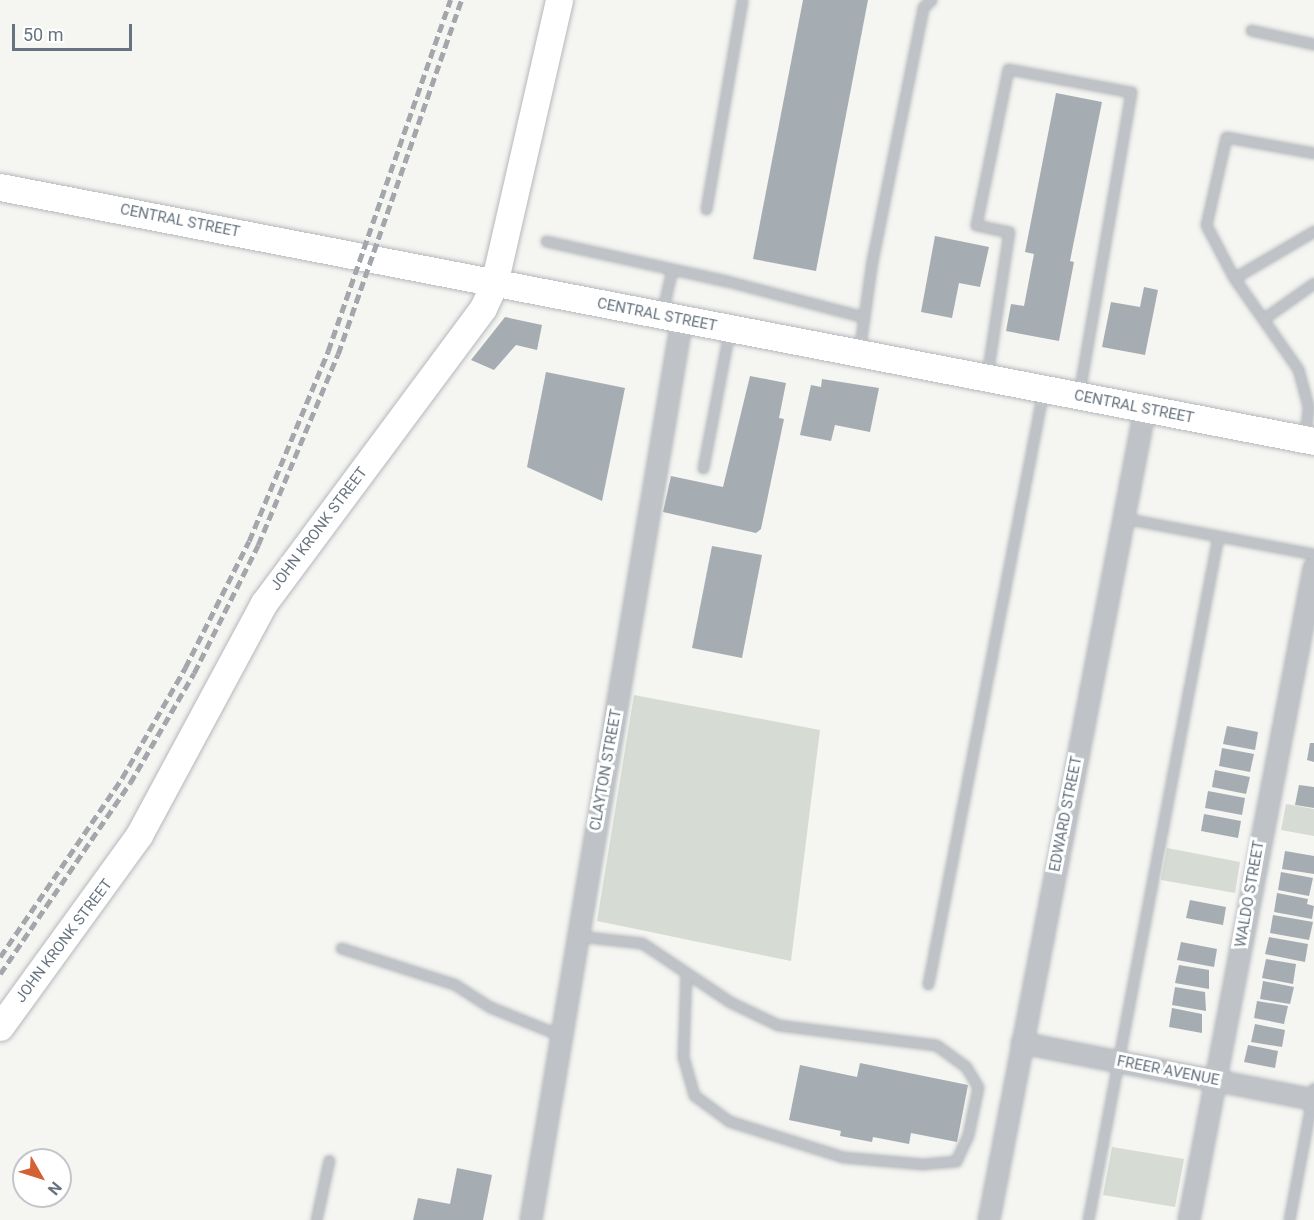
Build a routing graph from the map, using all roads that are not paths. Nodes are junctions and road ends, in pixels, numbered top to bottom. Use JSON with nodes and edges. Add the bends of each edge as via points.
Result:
{"nodes":[{"id":1,"x":559,"y":0,"type":"edge"},
{"id":2,"x":742,"y":0,"type":"edge"},
{"id":3,"x":932,"y":0,"type":"edge"},
{"id":4,"x":1251,"y":30,"type":"dead end"},
{"id":5,"x":1314,"y":44,"type":"edge"},
{"id":6,"x":1314,"y":153,"type":"edge"},
{"id":7,"x":0,"y":187,"type":"edge"},
{"id":8,"x":706,"y":209,"type":"dead end"},
{"id":9,"x":1314,"y":231,"type":"edge"},
{"id":10,"x":546,"y":241,"type":"dead end"},
{"id":11,"x":672,"y":269,"type":"junction"},
{"id":12,"x":1234,"y":278,"type":"junction"},
{"id":13,"x":494,"y":284,"type":"junction"},
{"id":14,"x":1314,"y":284,"type":"edge"},
{"id":15,"x":672,"y":318,"type":"junction"},
{"id":16,"x":864,"y":318,"type":"junction"},
{"id":17,"x":1263,"y":319,"type":"junction"},
{"id":18,"x":729,"y":329,"type":"junction"},
{"id":19,"x":859,"y":354,"type":"junction"},
{"id":20,"x":987,"y":379,"type":"junction"},
{"id":21,"x":1044,"y":390,"type":"junction"},
{"id":22,"x":1079,"y":396,"type":"junction"},
{"id":23,"x":1145,"y":409,"type":"junction"},
{"id":24,"x":1309,"y":440,"type":"edge"},
{"id":25,"x":703,"y":468,"type":"dead end"},
{"id":26,"x":1123,"y":518,"type":"junction"},
{"id":27,"x":1218,"y":536,"type":"junction"},
{"id":28,"x":1314,"y":554,"type":"edge"},
{"id":29,"x":1314,"y":568,"type":"edge"},
{"id":30,"x":578,"y":936,"type":"junction"},
{"id":31,"x":341,"y":948,"type":"dead end"},
{"id":32,"x":686,"y":973,"type":"junction"},
{"id":33,"x":928,"y":984,"type":"dead end"},
{"id":34,"x":0,"y":1027,"type":"edge"},
{"id":35,"x":562,"y":1036,"type":"junction"},
{"id":36,"x":1022,"y":1043,"type":"junction"},
{"id":37,"x":1118,"y":1062,"type":"junction"},
{"id":38,"x":1215,"y":1081,"type":"junction"},
{"id":39,"x":1313,"y":1096,"type":"edge"},
{"id":40,"x":329,"y":1160,"type":"dead end"},
{"id":41,"x":316,"y":1220,"type":"edge"},
{"id":42,"x":531,"y":1220,"type":"edge"},
{"id":43,"x":989,"y":1220,"type":"edge"},
{"id":44,"x":1088,"y":1220,"type":"edge"},
{"id":45,"x":1189,"y":1220,"type":"edge"},
{"id":46,"x":1289,"y":1220,"type":"edge"}],
"edges":[{"from":1,"to":13,"type":"street","name":"JOHN KRONK STREET"},
{"from":2,"to":8,"type":"lane"},
{"from":3,"to":16,"type":"lane","via":[[923,7]]},
{"from":4,"to":5,"type":"lane"},
{"from":6,"to":12,"type":"lane","via":[[1226,137],[1206,225]]},
{"from":7,"to":13,"type":"street","name":"CENTRAL STREET"},
{"from":9,"to":12,"type":"lane"},
{"from":10,"to":11,"type":"lane"},
{"from":11,"to":15,"type":"lane"},
{"from":11,"to":16,"type":"lane"},
{"from":12,"to":17,"type":"lane"},
{"from":13,"to":15,"type":"street","name":"CENTRAL STREET"},
{"from":13,"to":34,"type":"street","name":"JOHN KRONK STREET","via":[[483,308],[264,603],[139,835]]},
{"from":14,"to":17,"type":"lane"},
{"from":15,"to":18,"type":"street","name":"CENTRAL STREET"},
{"from":15,"to":30,"type":"street","name":"CLAYTON STREET"},
{"from":16,"to":19,"type":"lane"},
{"from":17,"to":24,"type":"lane","via":[[1298,369],[1308,406]]},
{"from":18,"to":19,"type":"street","name":"CENTRAL STREET"},
{"from":18,"to":25,"type":"lane"},
{"from":19,"to":20,"type":"street","name":"CENTRAL STREET"},
{"from":20,"to":21,"type":"street","name":"CENTRAL STREET"},
{"from":20,"to":22,"type":"lane","via":[[1009,232],[976,225],[1008,69],[1131,92]]},
{"from":21,"to":22,"type":"street","name":"CENTRAL STREET"},
{"from":21,"to":33,"type":"lane"},
{"from":22,"to":23,"type":"street","name":"CENTRAL STREET"},
{"from":23,"to":24,"type":"street","name":"CENTRAL STREET"},
{"from":23,"to":26,"type":"street","name":"EDWARD STREET"},
{"from":26,"to":27,"type":"lane"},
{"from":26,"to":36,"type":"street","name":"EDWARD STREET"},
{"from":27,"to":28,"type":"lane"},
{"from":27,"to":37,"type":"lane"},
{"from":29,"to":38,"type":"street","name":"WALDO STREET"},
{"from":30,"to":32,"type":"lane","via":[[642,943]]},
{"from":30,"to":35,"type":"street","name":"CLAYTON STREET"},
{"from":31,"to":35,"type":"lane","via":[[454,984],[490,1007]]},
{"from":32,"to":32,"type":"lane","via":[[730,1002],[778,1025],[936,1045],[966,1067],[978,1087],[968,1135],[956,1161],[923,1164],[843,1157],[729,1121],[694,1095],[682,1057]]},
{"from":35,"to":42,"type":"street","name":"CLAYTON STREET"},
{"from":36,"to":37,"type":"street","name":"FREER AVENUE"},
{"from":36,"to":43,"type":"street","name":"EDWARD STREET"},
{"from":37,"to":38,"type":"street","name":"FREER AVENUE"},
{"from":37,"to":44,"type":"lane"},
{"from":38,"to":39,"type":"street","name":"FREER AVENUE"},
{"from":38,"to":45,"type":"street","name":"WALDO STREET"},
{"from":39,"to":46,"type":"lane"},
{"from":40,"to":41,"type":"lane"}]}
